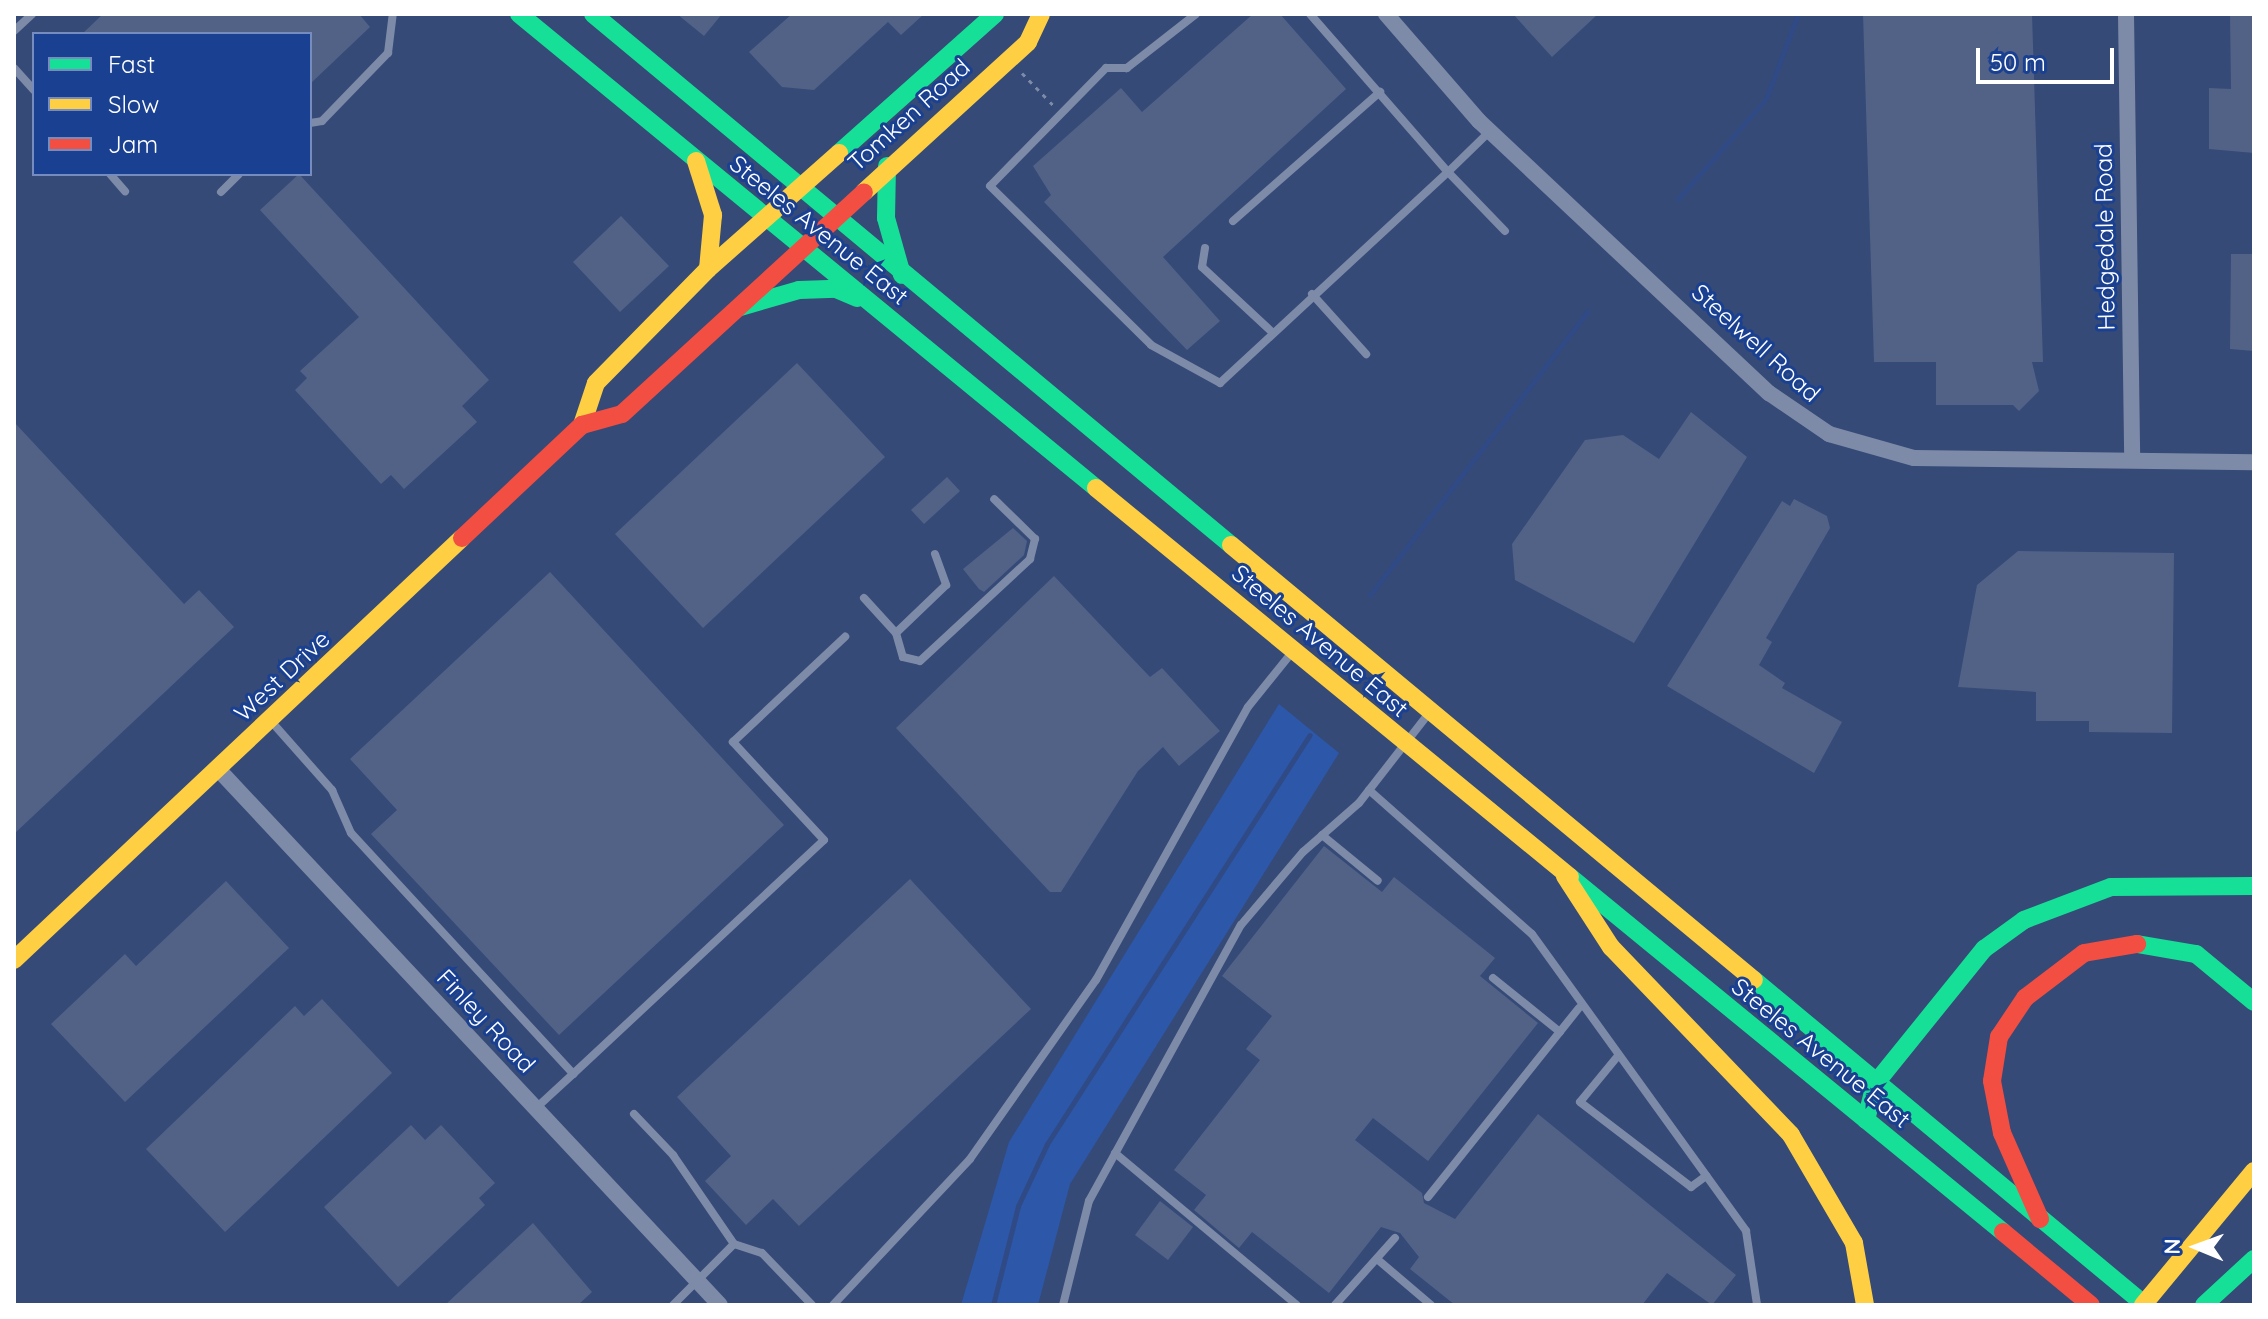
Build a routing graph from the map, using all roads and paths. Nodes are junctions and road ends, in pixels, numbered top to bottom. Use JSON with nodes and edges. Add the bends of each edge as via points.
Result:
{"nodes":[{"id":1,"x":32,"y":14,"type":"edge"},
{"id":2,"x":393,"y":14,"type":"edge"},
{"id":3,"x":519,"y":14,"type":"edge"},
{"id":4,"x":593,"y":14,"type":"edge"},
{"id":5,"x":995,"y":14,"type":"edge"},
{"id":6,"x":1041,"y":14,"type":"edge"},
{"id":7,"x":1196,"y":14,"type":"edge"},
{"id":8,"x":1310,"y":14,"type":"edge"},
{"id":9,"x":1386,"y":14,"type":"edge"},
{"id":10,"x":2126,"y":14,"type":"edge"},
{"id":11,"x":14,"y":31,"type":"edge"},
{"id":12,"x":1009,"y":59,"type":"junction"},
{"id":13,"x":14,"y":68,"type":"edge"},
{"id":14,"x":32,"y":88,"type":"edge"},
{"id":15,"x":1380,"y":92,"type":"junction"},
{"id":16,"x":1061,"y":114,"type":"junction"},
{"id":17,"x":312,"y":123,"type":"edge"},
{"id":18,"x":1490,"y":131,"type":"junction"},
{"id":19,"x":696,"y":161,"type":"junction"},
{"id":20,"x":887,"y":166,"type":"junction"},
{"id":21,"x":1448,"y":172,"type":"junction"},
{"id":22,"x":112,"y":176,"type":"edge"},
{"id":23,"x":237,"y":176,"type":"edge"},
{"id":24,"x":797,"y":186,"type":"junction"},
{"id":25,"x":125,"y":191,"type":"dead end"},
{"id":26,"x":221,"y":192,"type":"dead end"},
{"id":27,"x":764,"y":215,"type":"junction"},
{"id":28,"x":834,"y":217,"type":"junction"},
{"id":29,"x":1233,"y":221,"type":"dead end"},
{"id":30,"x":1505,"y":231,"type":"dead end"},
{"id":31,"x":800,"y":245,"type":"junction"},
{"id":32,"x":1205,"y":248,"type":"dead end"},
{"id":33,"x":708,"y":269,"type":"junction"},
{"id":34,"x":902,"y":275,"type":"junction"},
{"id":35,"x":1312,"y":294,"type":"junction"},
{"id":36,"x":875,"y":307,"type":"junction"},
{"id":37,"x":735,"y":309,"type":"junction"},
{"id":38,"x":1272,"y":332,"type":"junction"},
{"id":39,"x":1366,"y":354,"type":"dead end"},
{"id":40,"x":582,"y":425,"type":"junction"},
{"id":41,"x":2132,"y":460,"type":"junction"},
{"id":42,"x":2254,"y":462,"type":"edge"},
{"id":43,"x":994,"y":499,"type":"dead end"},
{"id":44,"x":935,"y":554,"type":"dead end"},
{"id":45,"x":864,"y":598,"type":"dead end"},
{"id":46,"x":896,"y":633,"type":"junction"},
{"id":47,"x":845,"y":637,"type":"dead end"},
{"id":48,"x":1294,"y":650,"type":"junction"},
{"id":49,"x":1432,"y":709,"type":"junction"},
{"id":50,"x":270,"y":720,"type":"junction"},
{"id":51,"x":1404,"y":741,"type":"junction"},
{"id":52,"x":218,"y":769,"type":"junction"},
{"id":53,"x":1369,"y":790,"type":"junction"},
{"id":54,"x":1322,"y":835,"type":"junction"},
{"id":55,"x":1565,"y":876,"type":"junction"},
{"id":56,"x":1378,"y":881,"type":"dead end"},
{"id":57,"x":2254,"y":886,"type":"edge"},
{"id":58,"x":14,"y":960,"type":"edge"},
{"id":59,"x":1493,"y":978,"type":"dead end"},
{"id":60,"x":2254,"y":1002,"type":"edge"},
{"id":61,"x":1579,"y":1008,"type":"junction"},
{"id":62,"x":1560,"y":1032,"type":"junction"},
{"id":63,"x":1617,"y":1057,"type":"junction"},
{"id":64,"x":573,"y":1074,"type":"junction"},
{"id":65,"x":1875,"y":1084,"type":"junction"},
{"id":66,"x":536,"y":1109,"type":"junction"},
{"id":67,"x":634,"y":1114,"type":"dead end"},
{"id":68,"x":1866,"y":1120,"type":"junction"},
{"id":69,"x":1115,"y":1153,"type":"junction"},
{"id":70,"x":2254,"y":1171,"type":"edge"},
{"id":71,"x":1706,"y":1176,"type":"junction"},
{"id":72,"x":1428,"y":1197,"type":"dead end"},
{"id":73,"x":2040,"y":1219,"type":"junction"},
{"id":74,"x":1395,"y":1238,"type":"dead end"},
{"id":75,"x":734,"y":1244,"type":"junction"},
{"id":76,"x":1377,"y":1259,"type":"junction"},
{"id":77,"x":2254,"y":1259,"type":"edge"},
{"id":78,"x":697,"y":1281,"type":"junction"},
{"id":79,"x":1281,"y":1301,"type":"edge"},
{"id":80,"x":2089,"y":1303,"type":"edge"},
{"id":81,"x":673,"y":1305,"type":"edge"},
{"id":82,"x":720,"y":1305,"type":"edge"},
{"id":83,"x":812,"y":1305,"type":"edge"},
{"id":84,"x":833,"y":1305,"type":"edge"},
{"id":85,"x":1063,"y":1305,"type":"edge"},
{"id":86,"x":1297,"y":1305,"type":"edge"},
{"id":87,"x":1335,"y":1305,"type":"edge"},
{"id":88,"x":1431,"y":1305,"type":"edge"},
{"id":89,"x":1757,"y":1305,"type":"edge"},
{"id":90,"x":1865,"y":1305,"type":"edge"},
{"id":91,"x":2144,"y":1305,"type":"edge"},
{"id":92,"x":2204,"y":1305,"type":"edge"}],
"edges":[{"from":1,"to":11,"type":"lane"},
{"from":2,"to":17,"type":"lane","via":[[388,53],[322,121]]},
{"from":3,"to":19,"type":"main road","name":"Steeles Avenue East"},
{"from":4,"to":24,"type":"main road","name":"Steeles Avenue East"},
{"from":5,"to":24,"type":"main road","name":"Tomken Road"},
{"from":6,"to":12,"type":"main road","name":"Tomken Road","via":[[1028,42]]},
{"from":7,"to":16,"type":"lane","via":[[1127,68],[1106,68]]},
{"from":8,"to":15,"type":"lane"},
{"from":9,"to":18,"type":"street","name":"Steelwell Road"},
{"from":10,"to":41,"type":"street","name":"Hedgedale Road"},
{"from":12,"to":16,"type":"path"},
{"from":12,"to":20,"type":"main road","name":"Tomken Road"},
{"from":13,"to":14,"type":"lane"},
{"from":15,"to":21,"type":"lane"},
{"from":15,"to":29,"type":"lane"},
{"from":16,"to":38,"type":"lane","via":[[990,186],[994,196],[1151,345],[1220,383]]},
{"from":18,"to":21,"type":"lane"},
{"from":18,"to":41,"type":"street","name":"Steelwell Road","via":[[1769,393],[1829,434],[1914,458]]},
{"from":19,"to":27,"type":"main road","name":"Steeles Avenue East"},
{"from":19,"to":33,"type":"main road","via":[[713,215]]},
{"from":20,"to":28,"type":"main road","name":"Tomken Road"},
{"from":20,"to":34,"type":"main road","via":[[886,218]]},
{"from":21,"to":30,"type":"lane"},
{"from":21,"to":35,"type":"lane"},
{"from":22,"to":25,"type":"lane"},
{"from":23,"to":26,"type":"lane"},
{"from":24,"to":27,"type":"main road","name":"Tomken Road"},
{"from":24,"to":28,"type":"main road","name":"Steeles Avenue East"},
{"from":27,"to":31,"type":"main road","name":"Steeles Avenue East"},
{"from":27,"to":33,"type":"main road","name":"West Drive"},
{"from":28,"to":31,"type":"main road","name":"Tomken Road"},
{"from":28,"to":34,"type":"main road","name":"Steeles Avenue East"},
{"from":31,"to":36,"type":"main road","name":"Steeles Avenue East"},
{"from":31,"to":37,"type":"main road","name":"West Drive"},
{"from":32,"to":38,"type":"lane","via":[[1202,267]]},
{"from":33,"to":40,"type":"main road","name":"West Drive","via":[[596,383]]},
{"from":34,"to":49,"type":"main road","name":"Steeles Avenue East"},
{"from":35,"to":38,"type":"lane"},
{"from":35,"to":39,"type":"lane"},
{"from":36,"to":37,"type":"main road","via":[[836,289],[799,290]]},
{"from":36,"to":48,"type":"main road","name":"Steeles Avenue East"},
{"from":37,"to":40,"type":"main road","name":"West Drive","via":[[622,414]]},
{"from":40,"to":50,"type":"main road","name":"West Drive"},
{"from":41,"to":42,"type":"street","name":"Steelwell Road"},
{"from":43,"to":46,"type":"lane","via":[[1035,539],[1030,559],[920,661],[903,657]]},
{"from":44,"to":46,"type":"lane","via":[[946,585]]},
{"from":45,"to":46,"type":"lane"},
{"from":47,"to":64,"type":"lane","via":[[733,742],[824,840]]},
{"from":48,"to":51,"type":"main road","name":"Steeles Avenue East"},
{"from":48,"to":84,"type":"lane","via":[[1248,707],[1096,980],[970,1159]]},
{"from":49,"to":51,"type":"lane"},
{"from":49,"to":65,"type":"main road","name":"Steeles Avenue East"},
{"from":50,"to":52,"type":"main road","name":"West Drive"},
{"from":50,"to":64,"type":"lane","via":[[332,790],[351,833]]},
{"from":51,"to":53,"type":"lane"},
{"from":51,"to":55,"type":"main road","name":"Steeles Avenue East"},
{"from":52,"to":58,"type":"main road","name":"West Drive"},
{"from":52,"to":66,"type":"street","name":"Finley Road"},
{"from":53,"to":54,"type":"lane"},
{"from":53,"to":61,"type":"lane","via":[[1532,934]]},
{"from":54,"to":56,"type":"lane"},
{"from":54,"to":69,"type":"lane","via":[[1241,925]]},
{"from":55,"to":68,"type":"main road","name":"Steeles Avenue East"},
{"from":55,"to":90,"type":"main road","via":[[1611,947],[1791,1135],[1854,1243]]},
{"from":57,"to":65,"type":"main road","via":[[2137,884],[2053,904],[1984,949]]},
{"from":59,"to":62,"type":"lane"},
{"from":60,"to":73,"type":"main road","via":[[2196,954],[2147,942],[2084,953],[2025,998],[1999,1037],[1992,1081],[2002,1133]]},
{"from":61,"to":62,"type":"lane"},
{"from":61,"to":63,"type":"lane"},
{"from":62,"to":72,"type":"lane"},
{"from":63,"to":71,"type":"lane"},
{"from":63,"to":71,"type":"lane","via":[[1580,1102],[1691,1187]]},
{"from":64,"to":66,"type":"lane"},
{"from":65,"to":68,"type":"main road"},
{"from":65,"to":73,"type":"main road","name":"Steeles Avenue East"},
{"from":66,"to":78,"type":"street","name":"Finley Road"},
{"from":67,"to":75,"type":"lane","via":[[673,1155]]},
{"from":68,"to":80,"type":"main road","name":"Steeles Avenue East"},
{"from":69,"to":79,"type":"lane"},
{"from":69,"to":85,"type":"lane","via":[[1089,1201]]},
{"from":70,"to":91,"type":"main road"},
{"from":71,"to":89,"type":"lane","via":[[1746,1231]]},
{"from":73,"to":91,"type":"main road","name":"Steeles Avenue East"},
{"from":74,"to":76,"type":"lane"},
{"from":75,"to":78,"type":"lane"},
{"from":75,"to":83,"type":"lane","via":[[762,1253]]},
{"from":76,"to":87,"type":"lane"},
{"from":76,"to":88,"type":"lane"},
{"from":77,"to":92,"type":"main road"},
{"from":78,"to":81,"type":"lane"},
{"from":78,"to":82,"type":"street","name":"Finley Road"},
{"from":79,"to":86,"type":"lane"}]}
